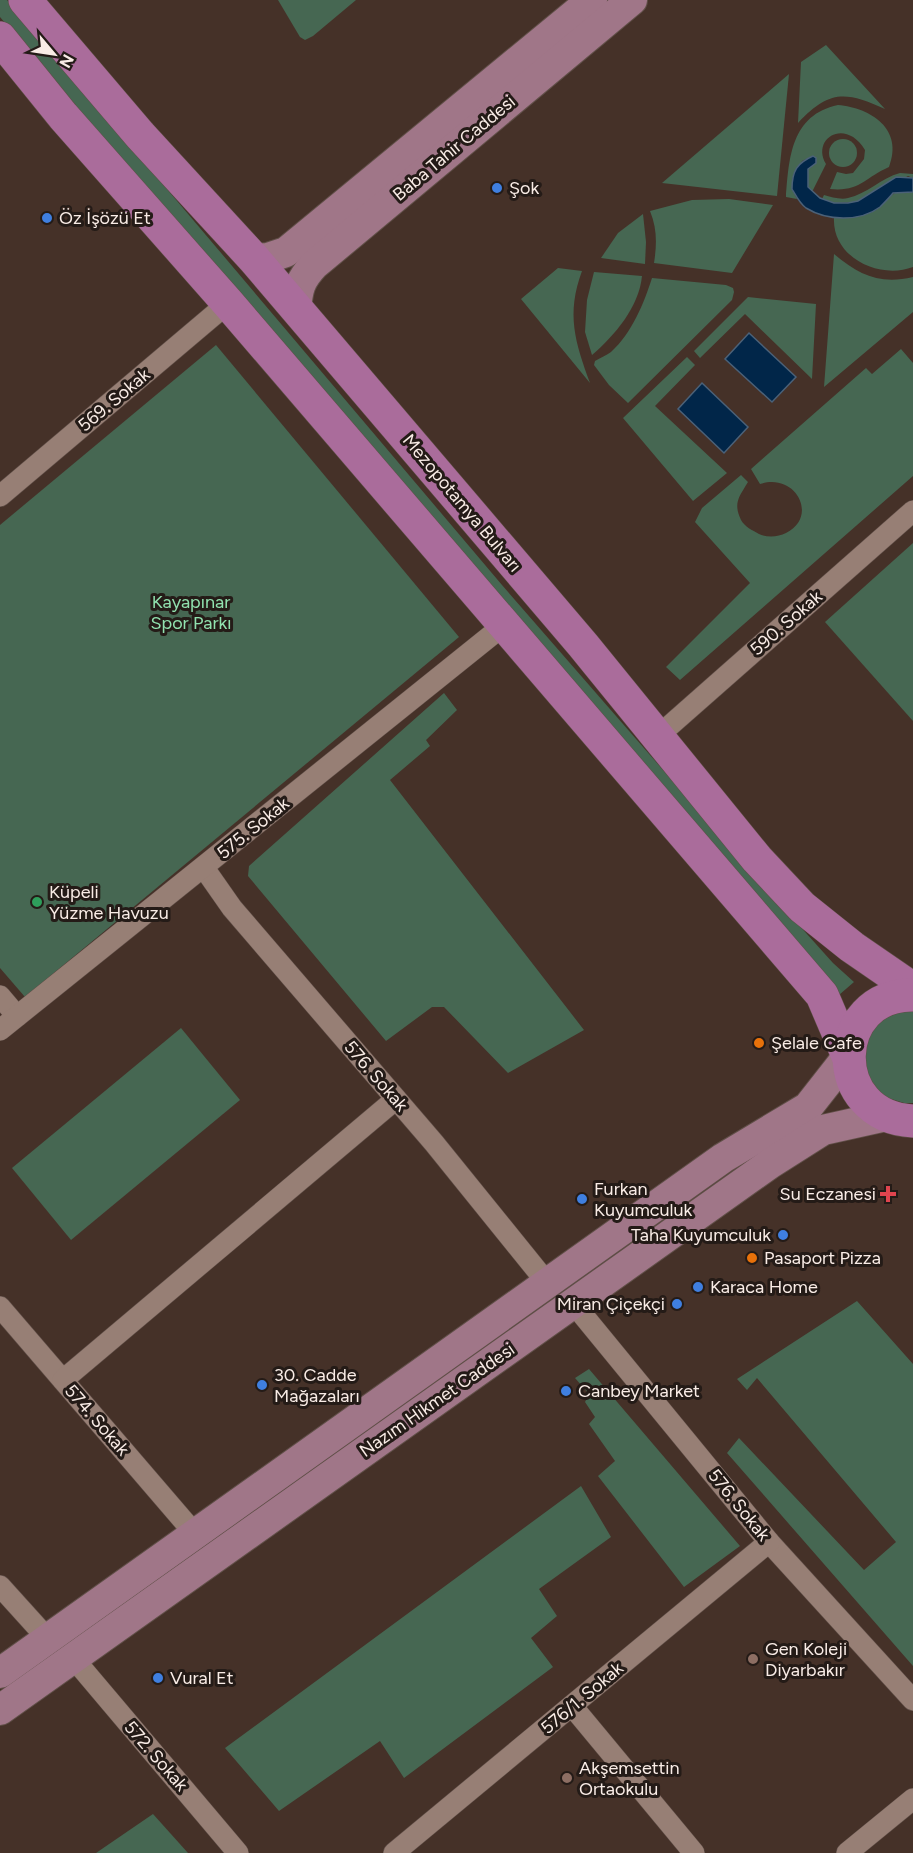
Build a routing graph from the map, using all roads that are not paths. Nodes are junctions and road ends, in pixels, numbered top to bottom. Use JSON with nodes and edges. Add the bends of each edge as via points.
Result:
{"nodes":[{"id":1,"x":25,"y":0,"type":"edge"},
{"id":2,"x":592,"y":0,"type":"edge"},
{"id":3,"x":632,"y":0,"type":"edge"},
{"id":4,"x":0,"y":38,"type":"edge"},
{"id":5,"x":254,"y":259,"type":"junction"},
{"id":6,"x":228,"y":303,"type":"junction"},
{"id":7,"x":296,"y":309,"type":"junction"},
{"id":8,"x":0,"y":496,"type":"edge"},
{"id":9,"x":913,"y":511,"type":"edge"},
{"id":10,"x":504,"y":625,"type":"junction"},
{"id":11,"x":658,"y":736,"type":"junction"},
{"id":12,"x":204,"y":868,"type":"junction"},
{"id":13,"x":913,"y":989,"type":"edge"},
{"id":14,"x":913,"y":995,"type":"edge"},
{"id":15,"x":0,"y":996,"type":"edge"},
{"id":16,"x":17,"y":1016,"type":"junction"},
{"id":17,"x":0,"y":1030,"type":"edge"},
{"id":18,"x":849,"y":1056,"type":"junction"},
{"id":19,"x":396,"y":1099,"type":"junction"},
{"id":20,"x":906,"y":1120,"type":"edge"},
{"id":21,"x":548,"y":1284,"type":"junction"},
{"id":22,"x":573,"y":1303,"type":"junction"},
{"id":23,"x":0,"y":1307,"type":"edge"},
{"id":24,"x":63,"y":1380,"type":"junction"},
{"id":25,"x":195,"y":1534,"type":"junction"},
{"id":26,"x":769,"y":1542,"type":"junction"},
{"id":27,"x":0,"y":1586,"type":"edge"},
{"id":28,"x":47,"y":1638,"type":"junction"},
{"id":29,"x":74,"y":1659,"type":"junction"},
{"id":30,"x":0,"y":1673,"type":"edge"},
{"id":31,"x":913,"y":1700,"type":"edge"},
{"id":32,"x":572,"y":1706,"type":"junction"},
{"id":33,"x":0,"y":1710,"type":"edge"},
{"id":34,"x":913,"y":1799,"type":"edge"},
{"id":35,"x":238,"y":1853,"type":"edge"},
{"id":36,"x":394,"y":1853,"type":"edge"},
{"id":37,"x":694,"y":1853,"type":"edge"},
{"id":38,"x":847,"y":1853,"type":"edge"}],
"edges":[{"from":1,"to":5,"type":"main road","name":"Mezopotamya Bulvarı","via":[[140,135]]},
{"from":2,"to":5,"type":"main road","name":"Baba Tahir Caddesi","via":[[286,252]]},
{"from":3,"to":7,"type":"main road","name":"Baba Tahir Caddesi","via":[[314,265],[303,276]]},
{"from":4,"to":6,"type":"main road","via":[[63,116]]},
{"from":5,"to":7,"type":"main road","name":"Mezopotamya Bulvarı"},
{"from":6,"to":8,"type":"street","name":"569. Sokak"},
{"from":6,"to":10,"type":"main road"},
{"from":7,"to":11,"type":"main road","name":"Mezopotamya Bulvarı"},
{"from":9,"to":11,"type":"street","name":"590. Sokak"},
{"from":10,"to":12,"type":"street","name":"575. Sokak"},
{"from":10,"to":18,"type":"main road","via":[[822,995]]},
{"from":11,"to":13,"type":"main road","name":"Mezopotamya Bulvarı","via":[[757,859],[802,907]]},
{"from":12,"to":16,"type":"street","name":"575. Sokak"},
{"from":12,"to":19,"type":"street","name":"576. Sokak","via":[[232,909]]},
{"from":14,"to":18,"type":"main road","via":[[898,996],[861,1019]]},
{"from":15,"to":16,"type":"street"},
{"from":16,"to":17,"type":"street","name":"575. Sokak"},
{"from":18,"to":20,"type":"main road","via":[[849,1069],[858,1092],[871,1106]]},
{"from":18,"to":21,"type":"main road","name":"Nazım Hikmet Caddesi","via":[[808,1107],[723,1158]]},
{"from":19,"to":21,"type":"street","name":"576. Sokak"},
{"from":19,"to":24,"type":"street"},
{"from":20,"to":22,"type":"main road","name":"Nazım Hikmet Caddesi","via":[[822,1130]]},
{"from":21,"to":25,"type":"main road","name":"Nazım Hikmet Caddesi"},
{"from":22,"to":26,"type":"street","name":"576. Sokak"},
{"from":22,"to":29,"type":"main road","name":"Nazım Hikmet Caddesi"},
{"from":23,"to":24,"type":"street","name":"574. Sokak"},
{"from":24,"to":25,"type":"street","name":"574. Sokak"},
{"from":25,"to":28,"type":"main road","name":"Nazım Hikmet Caddesi"},
{"from":26,"to":31,"type":"street","name":"576. Sokak"},
{"from":26,"to":32,"type":"street","name":"576/1. Sokak"},
{"from":27,"to":28,"type":"street"},
{"from":28,"to":30,"type":"main road","name":"Nazım Hikmet Caddesi"},
{"from":29,"to":33,"type":"main road","name":"Nazım Hikmet Caddesi"},
{"from":29,"to":35,"type":"street","name":"572. Sokak"},
{"from":32,"to":36,"type":"street","name":"576/1. Sokak"},
{"from":32,"to":37,"type":"street"},
{"from":34,"to":38,"type":"street"}]}
